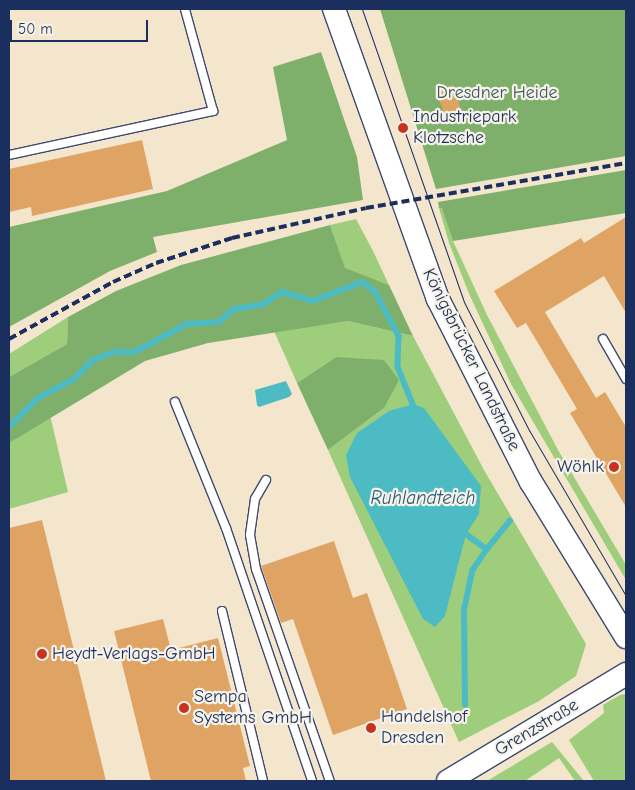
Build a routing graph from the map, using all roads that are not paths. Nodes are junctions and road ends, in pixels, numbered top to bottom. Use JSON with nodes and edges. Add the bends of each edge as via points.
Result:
{"nodes":[{"id":1,"x":185,"y":9,"type":"edge"},
{"id":2,"x":334,"y":9,"type":"edge"},
{"id":3,"x":9,"y":155,"type":"edge"},
{"id":4,"x":603,"y":339,"type":"dead end"},
{"id":5,"x":626,"y":379,"type":"edge"},
{"id":6,"x":174,"y":402,"type":"dead end"},
{"id":7,"x":266,"y":480,"type":"dead end"},
{"id":8,"x":222,"y":612,"type":"dead end"},
{"id":9,"x":626,"y":638,"type":"edge"},
{"id":10,"x":626,"y":674,"type":"edge"},
{"id":11,"x":263,"y":781,"type":"edge"},
{"id":12,"x":312,"y":781,"type":"edge"},
{"id":13,"x":330,"y":781,"type":"edge"},
{"id":14,"x":448,"y":781,"type":"edge"}],
"edges":[{"from":1,"to":3,"type":"lane","via":[[213,110]]},
{"from":2,"to":9,"type":"main road","name":"Königsbrücker Landstraße","via":[[438,299],[531,482]]},
{"from":4,"to":5,"type":"lane"},
{"from":6,"to":12,"type":"lane","via":[[226,528]]},
{"from":7,"to":13,"type":"lane","via":[[255,499],[250,535],[256,569]]},
{"from":8,"to":11,"type":"lane"},
{"from":10,"to":14,"type":"main road","name":"Grenzstraße"}]}
